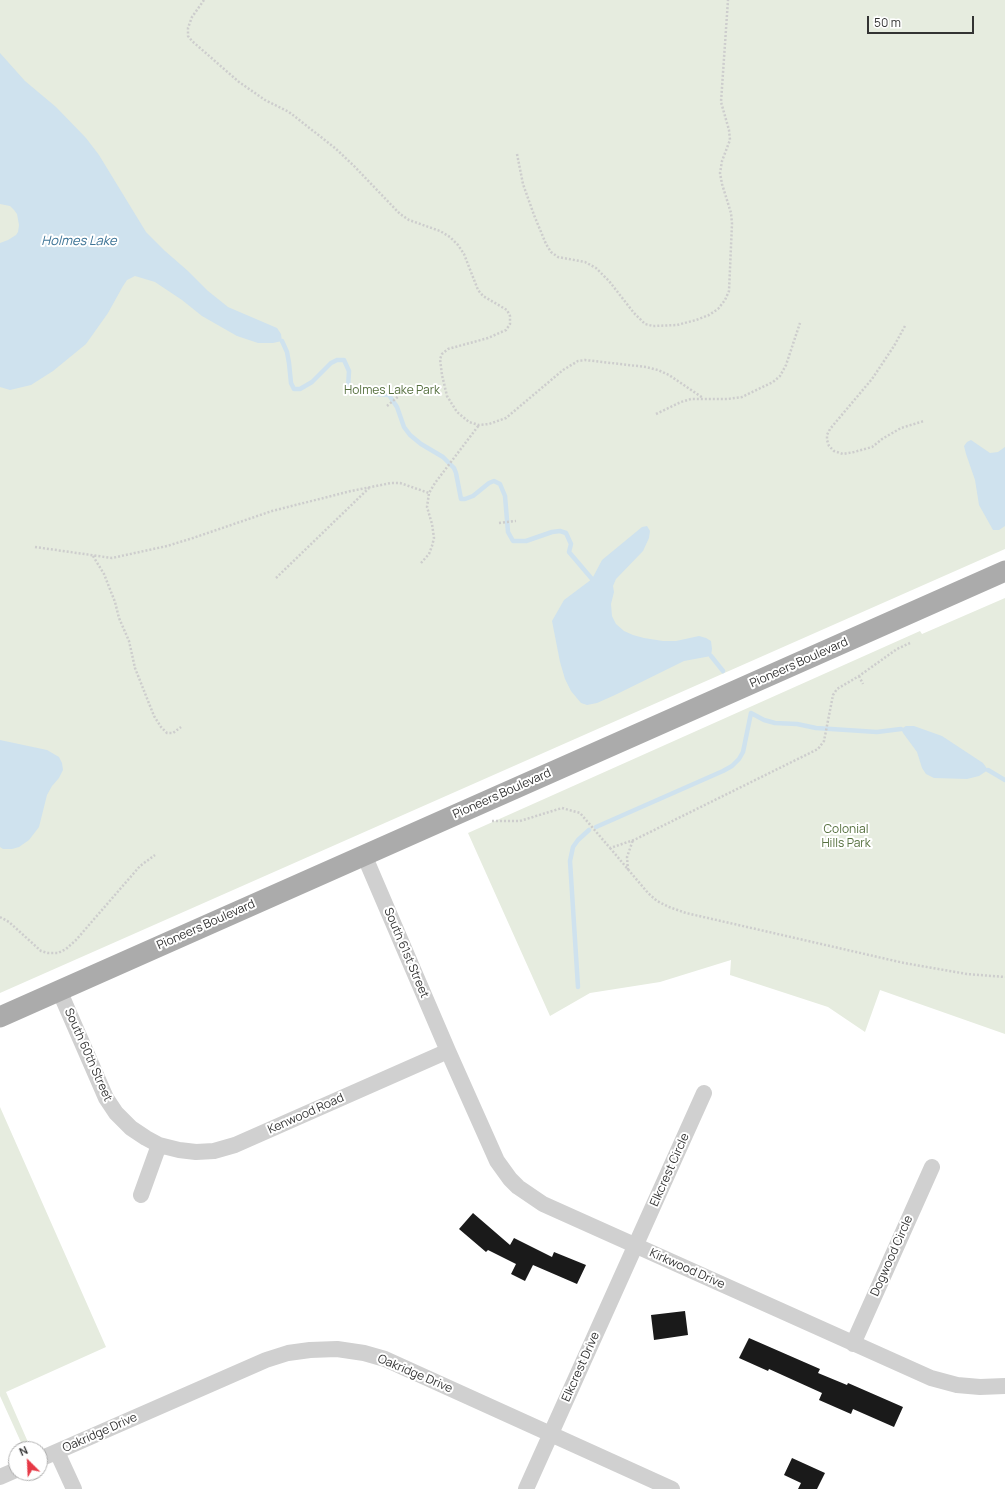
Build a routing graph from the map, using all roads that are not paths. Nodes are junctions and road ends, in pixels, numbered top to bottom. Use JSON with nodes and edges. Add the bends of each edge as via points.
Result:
{"nodes":[{"id":1,"x":1005,"y":571,"type":"edge"},
{"id":2,"x":364,"y":855,"type":"junction"},
{"id":3,"x":59,"y":990,"type":"junction"},
{"id":4,"x":0,"y":1017,"type":"edge"},
{"id":5,"x":448,"y":1051,"type":"junction"},
{"id":6,"x":704,"y":1093,"type":"dead end"},
{"id":7,"x":159,"y":1145,"type":"junction"},
{"id":8,"x":932,"y":1167,"type":"dead end"},
{"id":9,"x":141,"y":1195,"type":"dead end"},
{"id":10,"x":636,"y":1246,"type":"junction"},
{"id":11,"x":853,"y":1344,"type":"junction"},
{"id":12,"x":1005,"y":1386,"type":"edge"},
{"id":13,"x":551,"y":1434,"type":"junction"},
{"id":14,"x":57,"y":1452,"type":"junction"},
{"id":15,"x":48,"y":1456,"type":"edge"},
{"id":16,"x":74,"y":1489,"type":"edge"},
{"id":17,"x":526,"y":1489,"type":"edge"},
{"id":18,"x":672,"y":1489,"type":"edge"}],
"edges":[{"from":1,"to":2,"type":"main road","name":"Pioneers Boulevard"},
{"from":2,"to":3,"type":"main road","name":"Pioneers Boulevard"},
{"from":2,"to":5,"type":"street","name":"South 61st Street"},
{"from":3,"to":4,"type":"main road","name":"Pioneers Boulevard"},
{"from":3,"to":7,"type":"street","name":"South 60th Street","via":[[106,1098],[131,1128]]},
{"from":5,"to":7,"type":"street","name":"Kenwood Road","via":[[235,1145],[214,1151],[196,1152]]},
{"from":5,"to":10,"type":"street","name":"Kirkwood Drive","via":[[497,1161],[510,1179],[543,1204]]},
{"from":6,"to":10,"type":"street","name":"Elkcrest Circle"},
{"from":7,"to":9,"type":"street"},
{"from":8,"to":11,"type":"street","name":"Dogwood Circle"},
{"from":10,"to":11,"type":"street","name":"Kirkwood Drive"},
{"from":10,"to":13,"type":"street","name":"Elkcrest Drive"},
{"from":11,"to":12,"type":"street","name":"Kirkwood Drive","via":[[931,1378],[957,1385]]},
{"from":13,"to":14,"type":"street","name":"Oakridge Drive","via":[[385,1360],[364,1353],[310,1350],[266,1360]]},
{"from":13,"to":17,"type":"street","name":"Elkcrest Drive"},
{"from":13,"to":18,"type":"street","name":"Oakridge Drive"},
{"from":14,"to":15,"type":"street","name":"Oakridge Drive"},
{"from":14,"to":16,"type":"street"}]}
